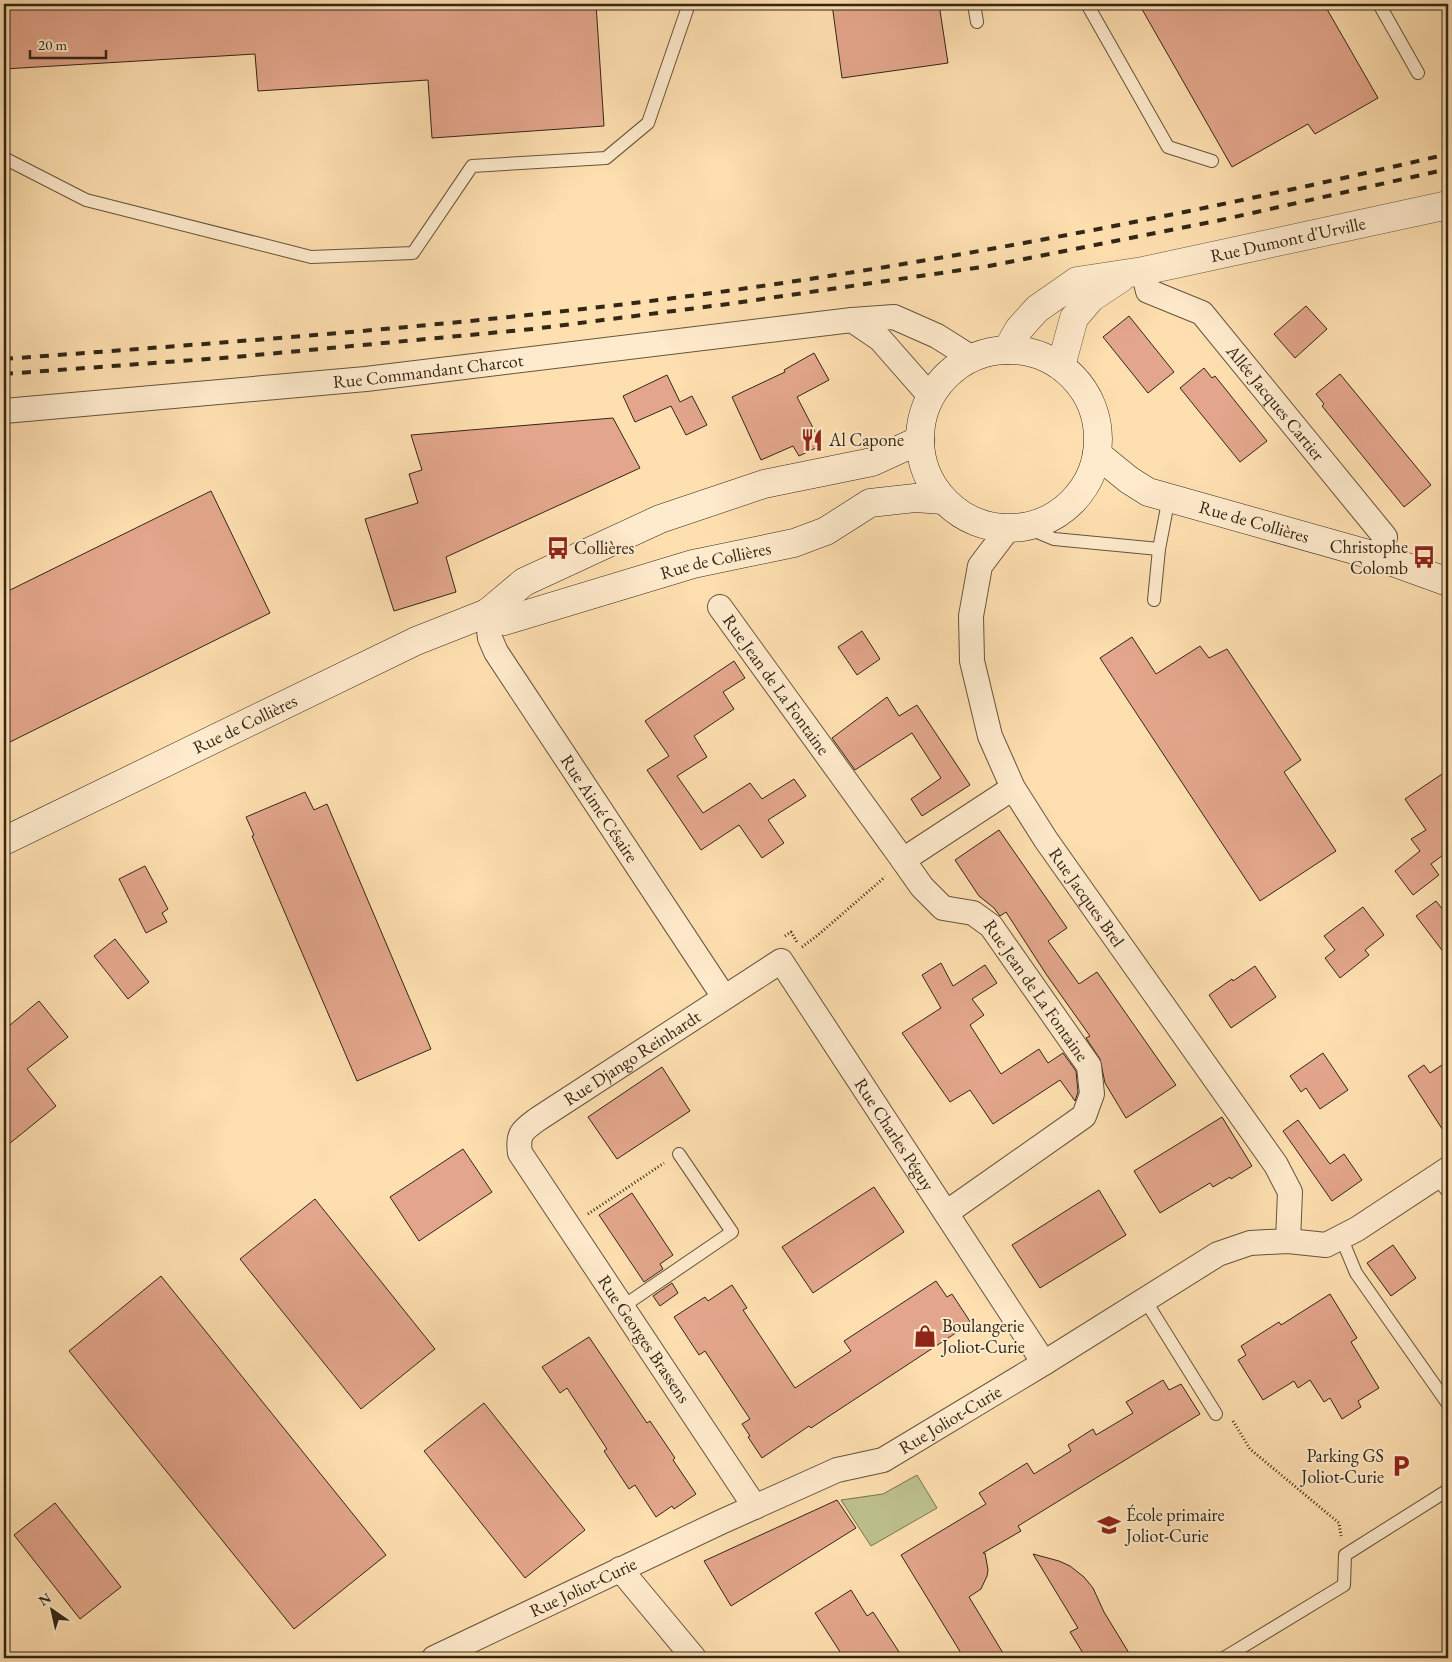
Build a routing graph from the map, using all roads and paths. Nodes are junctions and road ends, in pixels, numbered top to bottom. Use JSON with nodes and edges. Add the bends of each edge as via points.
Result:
{"nodes":[{"id":1,"x":689,"y":4,"type":"edge"},
{"id":2,"x":974,"y":4,"type":"edge"},
{"id":3,"x":1087,"y":4,"type":"edge"},
{"id":4,"x":1379,"y":4,"type":"edge"},
{"id":5,"x":977,"y":22,"type":"dead end"},
{"id":6,"x":1418,"y":74,"type":"dead end"},
{"id":7,"x":4,"y":158,"type":"edge"},
{"id":8,"x":1212,"y":161,"type":"dead end"},
{"id":9,"x":1448,"y":205,"type":"edge"},
{"id":10,"x":1136,"y":272,"type":"junction"},
{"id":11,"x":852,"y":320,"type":"junction"},
{"id":12,"x":1007,"y":350,"type":"junction"},
{"id":13,"x":972,"y":358,"type":"junction"},
{"id":14,"x":1061,"y":366,"type":"junction"},
{"id":15,"x":930,"y":396,"type":"junction"},
{"id":16,"x":4,"y":411,"type":"edge"},
{"id":17,"x":920,"y":440,"type":"junction"},
{"id":18,"x":1097,"y":454,"type":"junction"},
{"id":19,"x":1169,"y":497,"type":"junction"},
{"id":20,"x":943,"y":500,"type":"junction"},
{"id":21,"x":1016,"y":528,"type":"junction"},
{"id":22,"x":1160,"y":548,"type":"junction"},
{"id":23,"x":1379,"y":557,"type":"junction"},
{"id":24,"x":1448,"y":582,"type":"edge"},
{"id":25,"x":1154,"y":600,"type":"dead end"},
{"id":26,"x":720,"y":608,"type":"dead end"},
{"id":27,"x":487,"y":612,"type":"junction"},
{"id":28,"x":1013,"y":788,"type":"junction"},
{"id":29,"x":4,"y":841,"type":"edge"},
{"id":30,"x":903,"y":860,"type":"junction"},
{"id":31,"x":801,"y":947,"type":"dead end"},
{"id":32,"x":781,"y":961,"type":"joint"},
{"id":33,"x":724,"y":997,"type":"junction"},
{"id":34,"x":679,"y":1154,"type":"joint"},
{"id":35,"x":532,"y":1171,"type":"joint"},
{"id":36,"x":1444,"y":1179,"type":"edge"},
{"id":37,"x":946,"y":1213,"type":"junction"},
{"id":38,"x":569,"y":1227,"type":"junction"},
{"id":39,"x":1341,"y":1237,"type":"junction"},
{"id":40,"x":1288,"y":1241,"type":"junction"},
{"id":41,"x":1145,"y":1300,"type":"junction"},
{"id":42,"x":622,"y":1307,"type":"junction"},
{"id":43,"x":1044,"y":1363,"type":"junction"},
{"id":44,"x":1448,"y":1404,"type":"edge"},
{"id":45,"x":1216,"y":1414,"type":"dead end"},
{"id":46,"x":1231,"y":1418,"type":"dead end"},
{"id":47,"x":1448,"y":1490,"type":"edge"},
{"id":48,"x":755,"y":1507,"type":"junction"},
{"id":49,"x":1345,"y":1555,"type":"junction"},
{"id":50,"x":620,"y":1570,"type":"junction"},
{"id":51,"x":434,"y":1658,"type":"edge"},
{"id":52,"x":694,"y":1658,"type":"edge"},
{"id":53,"x":1224,"y":1658,"type":"edge"}],
"edges":[{"from":1,"to":7,"type":"lane","via":[[648,122],[606,158],[472,166],[413,254],[311,257],[86,200]]},
{"from":2,"to":5,"type":"lane"},
{"from":3,"to":8,"type":"lane","via":[[1168,147]]},
{"from":4,"to":6,"type":"lane"},
{"from":9,"to":10,"type":"main road","name":"Rue Dumont d'Urville"},
{"from":10,"to":12,"type":"main road","name":"Rue Dumont d'Urville","via":[[1077,281],[1036,309]]},
{"from":10,"to":14,"type":"main road","name":"Rue Dumont d'Urville","via":[[1091,298],[1074,318]]},
{"from":10,"to":23,"type":"street","name":"Allée Jacques Cartier","via":[[1148,292],[1202,312],[1386,537]]},
{"from":11,"to":13,"type":"street","name":"Rue Commandant Charcot","via":[[894,317],[936,336]]},
{"from":11,"to":15,"type":"street","via":[[880,339]]},
{"from":11,"to":16,"type":"street","name":"Rue Commandant Charcot","via":[[366,379]]},
{"from":12,"to":13,"type":"main road"},
{"from":12,"to":14,"type":"main road","via":[[1027,352]]},
{"from":13,"to":15,"type":"main road","via":[[946,376]]},
{"from":14,"to":18,"type":"main road","via":[[1086,393],[1094,412]]},
{"from":15,"to":17,"type":"main road","via":[[924,411]]},
{"from":17,"to":20,"type":"main road","via":[[928,476]]},
{"from":17,"to":27,"type":"main road","name":"Rue de Collières","via":[[872,462],[764,484],[660,519],[524,582]]},
{"from":18,"to":19,"type":"main road","name":"Rue de Collières","via":[[1148,492]]},
{"from":18,"to":21,"type":"main road","via":[[1092,473],[1078,497],[1060,513],[1042,522]]},
{"from":19,"to":22,"type":"lane"},
{"from":19,"to":23,"type":"main road","name":"Rue de Collières"},
{"from":20,"to":21,"type":"main road","via":[[969,519],[989,526]]},
{"from":20,"to":27,"type":"main road","name":"Rue de Collières","via":[[915,498],[870,503],[826,531],[794,543],[692,564],[504,621]]},
{"from":21,"to":22,"type":"lane","via":[[1054,539]]},
{"from":21,"to":28,"type":"street","name":"Rue Jacques Brel","via":[[980,566],[971,616],[972,661],[990,736]]},
{"from":22,"to":25,"type":"lane"},
{"from":23,"to":24,"type":"main road","name":"Rue de Collières"},
{"from":26,"to":30,"type":"street","name":"Rue Jean de La Fontaine"},
{"from":27,"to":29,"type":"main road","name":"Rue de Collières","via":[[416,641]]},
{"from":27,"to":33,"type":"street","name":"Rue Aimé Césaire","via":[[490,638],[496,652]]},
{"from":28,"to":30,"type":"street"},
{"from":28,"to":40,"type":"street","name":"Rue Jacques Brel","via":[[1276,1164],[1290,1192]]},
{"from":30,"to":31,"type":"path"},
{"from":30,"to":37,"type":"street","name":"Rue Jean de La Fontaine","via":[[922,888],[943,908],[972,913],[992,926],[1089,1066],[1092,1094],[1084,1116]]},
{"from":32,"to":33,"type":"street","name":"Rue Django Reinhardt"},
{"from":32,"to":37,"type":"street","name":"Rue Charles Péguy"},
{"from":33,"to":35,"type":"street","name":"Rue Django Reinhardt","via":[[523,1130],[518,1142],[520,1153]]},
{"from":34,"to":38,"type":"path"},
{"from":34,"to":42,"type":"lane","via":[[732,1232]]},
{"from":35,"to":38,"type":"street","name":"Rue Georges Brassens"},
{"from":36,"to":39,"type":"street","name":"Rue Joliot-Curie"},
{"from":37,"to":43,"type":"street","name":"Rue Charles Péguy"},
{"from":38,"to":42,"type":"street","name":"Rue Georges Brassens"},
{"from":39,"to":40,"type":"street","name":"Rue Joliot-Curie","via":[[1326,1245]]},
{"from":39,"to":44,"type":"lane","via":[[1356,1273]]},
{"from":40,"to":41,"type":"street","name":"Rue Joliot-Curie","via":[[1250,1243],[1218,1254]]},
{"from":41,"to":43,"type":"street","name":"Rue Joliot-Curie"},
{"from":41,"to":45,"type":"lane"},
{"from":42,"to":48,"type":"street","name":"Rue Georges Brassens"},
{"from":43,"to":48,"type":"street","name":"Rue Joliot-Curie","via":[[883,1460],[837,1470]]},
{"from":46,"to":49,"type":"path","via":[[1250,1449],[1339,1523]]},
{"from":47,"to":49,"type":"lane"},
{"from":48,"to":50,"type":"street","name":"Rue Joliot-Curie"},
{"from":49,"to":53,"type":"lane","via":[[1344,1585]]},
{"from":50,"to":51,"type":"street","name":"Rue Joliot-Curie"},
{"from":50,"to":52,"type":"street"}]}
